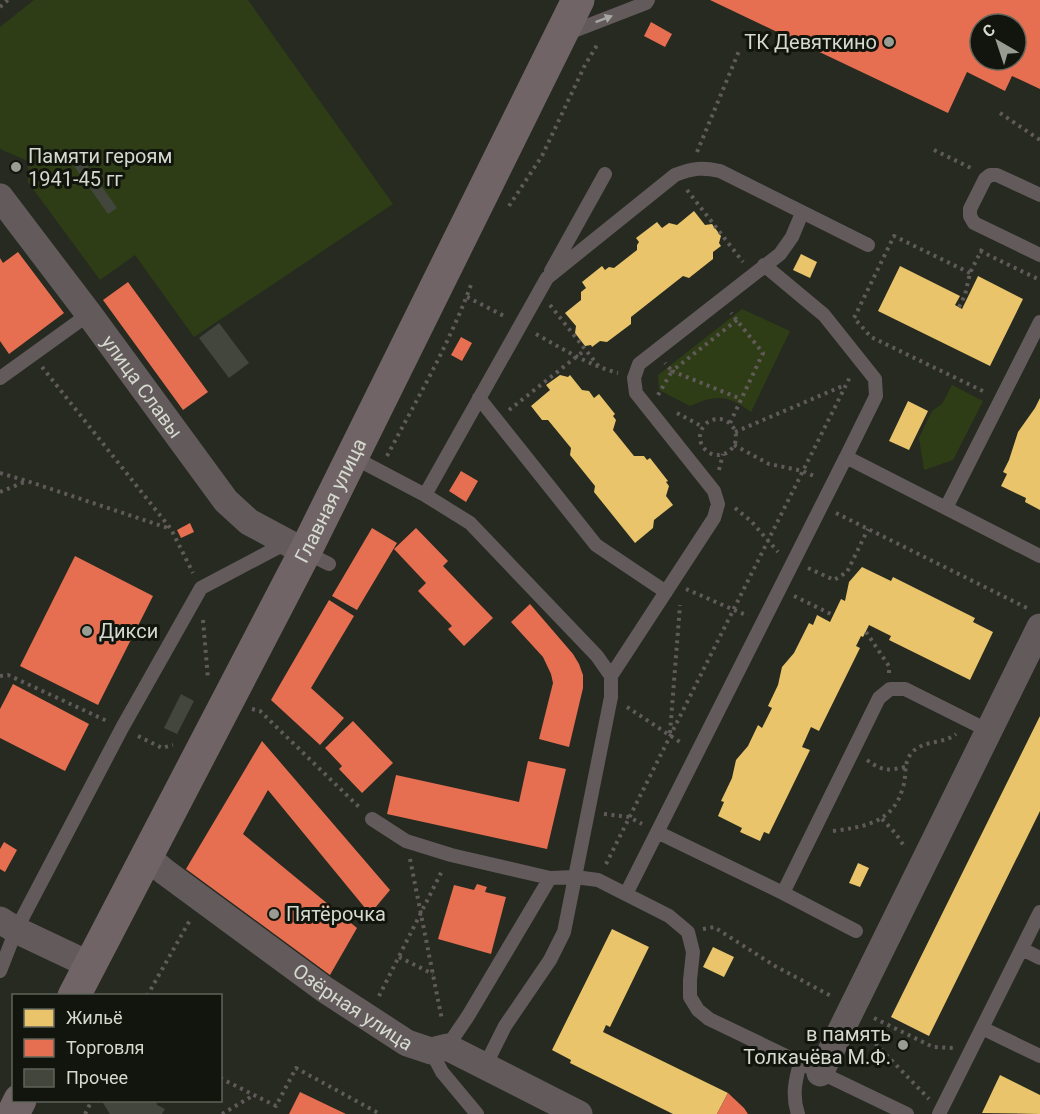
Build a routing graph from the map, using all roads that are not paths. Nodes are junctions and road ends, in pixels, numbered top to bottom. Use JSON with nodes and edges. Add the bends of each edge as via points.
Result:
{"nodes":[{"id":1,"x":578,"y":0,"type":"edge"},
{"id":2,"x":647,"y":1,"type":"edge"},
{"id":3,"x":561,"y":36,"type":"junction"},
{"id":4,"x":605,"y":174,"type":"dead end"},
{"id":5,"x":1040,"y":195,"type":"edge"},
{"id":6,"x":0,"y":197,"type":"edge"},
{"id":7,"x":802,"y":213,"type":"junction"},
{"id":8,"x":868,"y":245,"type":"dead end"},
{"id":9,"x":1040,"y":255,"type":"edge"},
{"id":10,"x":764,"y":265,"type":"junction"},
{"id":11,"x":547,"y":278,"type":"junction"},
{"id":12,"x":89,"y":314,"type":"junction"},
{"id":13,"x":1040,"y":322,"type":"edge"},
{"id":14,"x":0,"y":378,"type":"edge"},
{"id":15,"x":480,"y":398,"type":"junction"},
{"id":16,"x":353,"y":456,"type":"junction"},
{"id":17,"x":846,"y":457,"type":"junction"},
{"id":18,"x":424,"y":495,"type":"junction"},
{"id":19,"x":946,"y":508,"type":"junction"},
{"id":20,"x":308,"y":553,"type":"junction"},
{"id":21,"x":1040,"y":556,"type":"edge"},
{"id":22,"x":673,"y":587,"type":"junction"},
{"id":23,"x":1035,"y":619,"type":"edge"},
{"id":24,"x":611,"y":676,"type":"junction"},
{"id":25,"x":989,"y":731,"type":"junction"},
{"id":26,"x":372,"y":819,"type":"road end"},
{"id":27,"x":657,"y":832,"type":"junction"},
{"id":28,"x":147,"y":857,"type":"junction"},
{"id":29,"x":575,"y":877,"type":"junction"},
{"id":30,"x":550,"y":878,"type":"junction"},
{"id":31,"x":783,"y":893,"type":"junction"},
{"id":32,"x":626,"y":894,"type":"junction"},
{"id":33,"x":1040,"y":912,"type":"edge"},
{"id":34,"x":8,"y":925,"type":"edge"},
{"id":35,"x":856,"y":931,"type":"dead end"},
{"id":36,"x":1022,"y":949,"type":"junction"},
{"id":37,"x":1040,"y":958,"type":"edge"},
{"id":38,"x":90,"y":965,"type":"junction"},
{"id":39,"x":0,"y":971,"type":"edge"},
{"id":40,"x":75,"y":994,"type":"edge"},
{"id":41,"x":982,"y":1028,"type":"junction"},
{"id":42,"x":440,"y":1042,"type":"junction"},
{"id":43,"x":1040,"y":1056,"type":"edge"},
{"id":44,"x":485,"y":1066,"type":"junction"},
{"id":45,"x":810,"y":1068,"type":"junction"},
{"id":46,"x":940,"y":1112,"type":"edge"},
{"id":47,"x":477,"y":1114,"type":"edge"},
{"id":48,"x":579,"y":1114,"type":"edge"},
{"id":49,"x":798,"y":1114,"type":"edge"},
{"id":50,"x":907,"y":1114,"type":"edge"}],
"edges":[{"from":1,"to":3,"type":"main road","name":"Главная улица"},
{"from":3,"to":2,"type":"lane","one_way":true},
{"from":3,"to":16,"type":"main road","name":"Главная улица"},
{"from":4,"to":11,"type":"lane"},
{"from":5,"to":9,"type":"lane","via":[[990,175],[970,209],[974,223]]},
{"from":6,"to":12,"type":"street","name":"улица Славы"},
{"from":7,"to":8,"type":"lane"},
{"from":7,"to":10,"type":"lane","via":[[780,254]]},
{"from":7,"to":11,"type":"lane","via":[[720,171],[690,169],[675,175]]},
{"from":10,"to":17,"type":"lane","via":[[824,315],[875,379],[876,396]]},
{"from":10,"to":22,"type":"lane","via":[[639,364],[634,378],[636,393],[714,491],[718,504],[714,518]]},
{"from":11,"to":15,"type":"lane"},
{"from":12,"to":14,"type":"lane"},
{"from":12,"to":20,"type":"street","name":"улица Славы","via":[[212,471],[226,501],[249,522]]},
{"from":13,"to":19,"type":"lane"},
{"from":15,"to":18,"type":"lane"},
{"from":15,"to":22,"type":"lane","via":[[596,545]]},
{"from":16,"to":18,"type":"lane"},
{"from":16,"to":20,"type":"main road","name":"Главная улица"},
{"from":17,"to":19,"type":"lane"},
{"from":17,"to":27,"type":"lane"},
{"from":18,"to":24,"type":"lane","via":[[474,527],[597,656]]},
{"from":19,"to":21,"type":"lane"},
{"from":20,"to":28,"type":"main road","name":"Главная улица"},
{"from":20,"to":34,"type":"lane","via":[[201,588]]},
{"from":22,"to":24,"type":"lane"},
{"from":23,"to":25,"type":"street"},
{"from":24,"to":29,"type":"lane","via":[[611,697]]},
{"from":25,"to":31,"type":"lane","via":[[905,689],[890,689],[879,698]]},
{"from":25,"to":45,"type":"street","via":[[850,1011]]},
{"from":26,"to":30,"type":"lane","via":[[406,841]]},
{"from":27,"to":31,"type":"lane"},
{"from":27,"to":32,"type":"lane"},
{"from":28,"to":38,"type":"main road","name":"Главная улица"},
{"from":28,"to":42,"type":"street","name":"Озёрная улица","via":[[324,989],[407,1043]]},
{"from":29,"to":30,"type":"lane"},
{"from":29,"to":32,"type":"lane","via":[[598,880]]},
{"from":29,"to":44,"type":"lane","via":[[564,932],[550,960],[505,1026]]},
{"from":30,"to":42,"type":"lane","via":[[468,1016]]},
{"from":31,"to":35,"type":"lane"},
{"from":32,"to":45,"type":"lane","via":[[669,916],[688,932],[693,952],[690,997],[698,1010]]},
{"from":33,"to":36,"type":"lane"},
{"from":34,"to":38,"type":"street"},
{"from":34,"to":39,"type":"lane"},
{"from":36,"to":37,"type":"lane"},
{"from":36,"to":41,"type":"lane"},
{"from":38,"to":40,"type":"main road","name":"Главная улица"},
{"from":41,"to":43,"type":"lane"},
{"from":41,"to":46,"type":"lane"},
{"from":42,"to":44,"type":"street","name":"Озёрная улица"},
{"from":42,"to":47,"type":"lane","via":[[442,1072]]},
{"from":44,"to":48,"type":"street","name":"Озёрная улица"},
{"from":45,"to":49,"type":"lane","via":[[795,1081]]},
{"from":45,"to":50,"type":"lane"}]}
